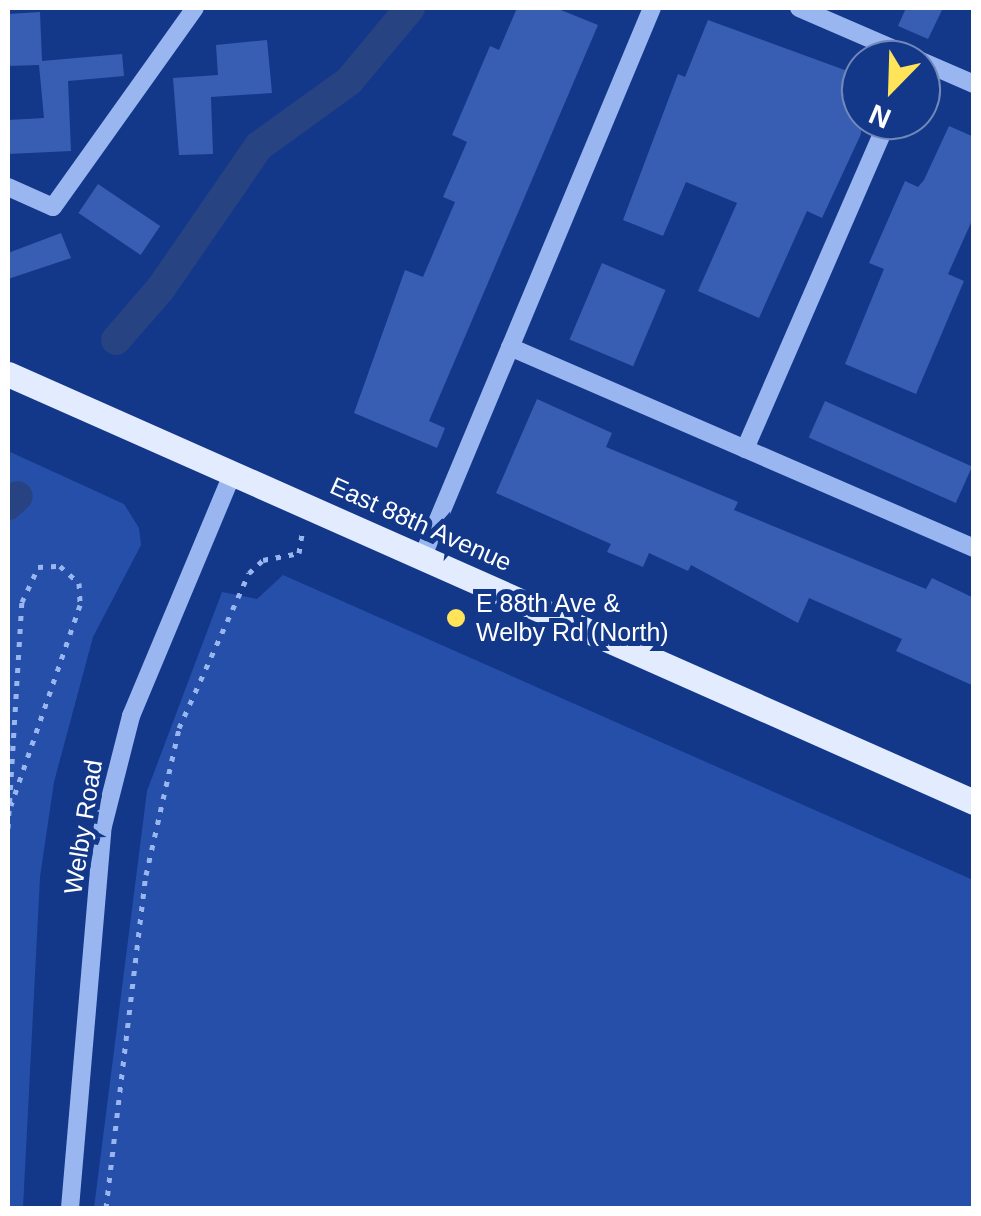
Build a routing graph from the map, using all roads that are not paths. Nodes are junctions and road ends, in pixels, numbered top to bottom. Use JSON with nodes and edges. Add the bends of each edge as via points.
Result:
{"nodes":[{"id":1,"x":195,"y":8,"type":"edge"},
{"id":2,"x":652,"y":8,"type":"edge"},
{"id":3,"x":799,"y":8,"type":"edge"},
{"id":4,"x":872,"y":40,"type":"edge"},
{"id":5,"x":941,"y":70,"type":"edge"},
{"id":6,"x":974,"y":84,"type":"edge"},
{"id":7,"x":879,"y":140,"type":"edge"},
{"id":8,"x":8,"y":186,"type":"edge"},
{"id":9,"x":510,"y":346,"type":"junction"},
{"id":10,"x":8,"y":374,"type":"edge"},
{"id":11,"x":745,"y":449,"type":"junction"},
{"id":12,"x":232,"y":474,"type":"junction"},
{"id":13,"x":974,"y":548,"type":"edge"},
{"id":14,"x":422,"y":558,"type":"junction"},
{"id":15,"x":974,"y":802,"type":"edge"},
{"id":16,"x":70,"y":1208,"type":"edge"}],
"edges":[{"from":1,"to":8,"type":"street","via":[[52,207]]},
{"from":2,"to":9,"type":"street"},
{"from":3,"to":4,"type":"street"},
{"from":5,"to":6,"type":"street"},
{"from":7,"to":11,"type":"street"},
{"from":9,"to":11,"type":"street"},
{"from":9,"to":14,"type":"street"},
{"from":10,"to":12,"type":"main road","name":"East 88th Avenue"},
{"from":11,"to":13,"type":"street"},
{"from":12,"to":14,"type":"main road","name":"East 88th Avenue"},
{"from":12,"to":16,"type":"street","name":"Welby Road","via":[[131,716],[103,826]]},
{"from":14,"to":15,"type":"main road","name":"East 88th Avenue"}]}
